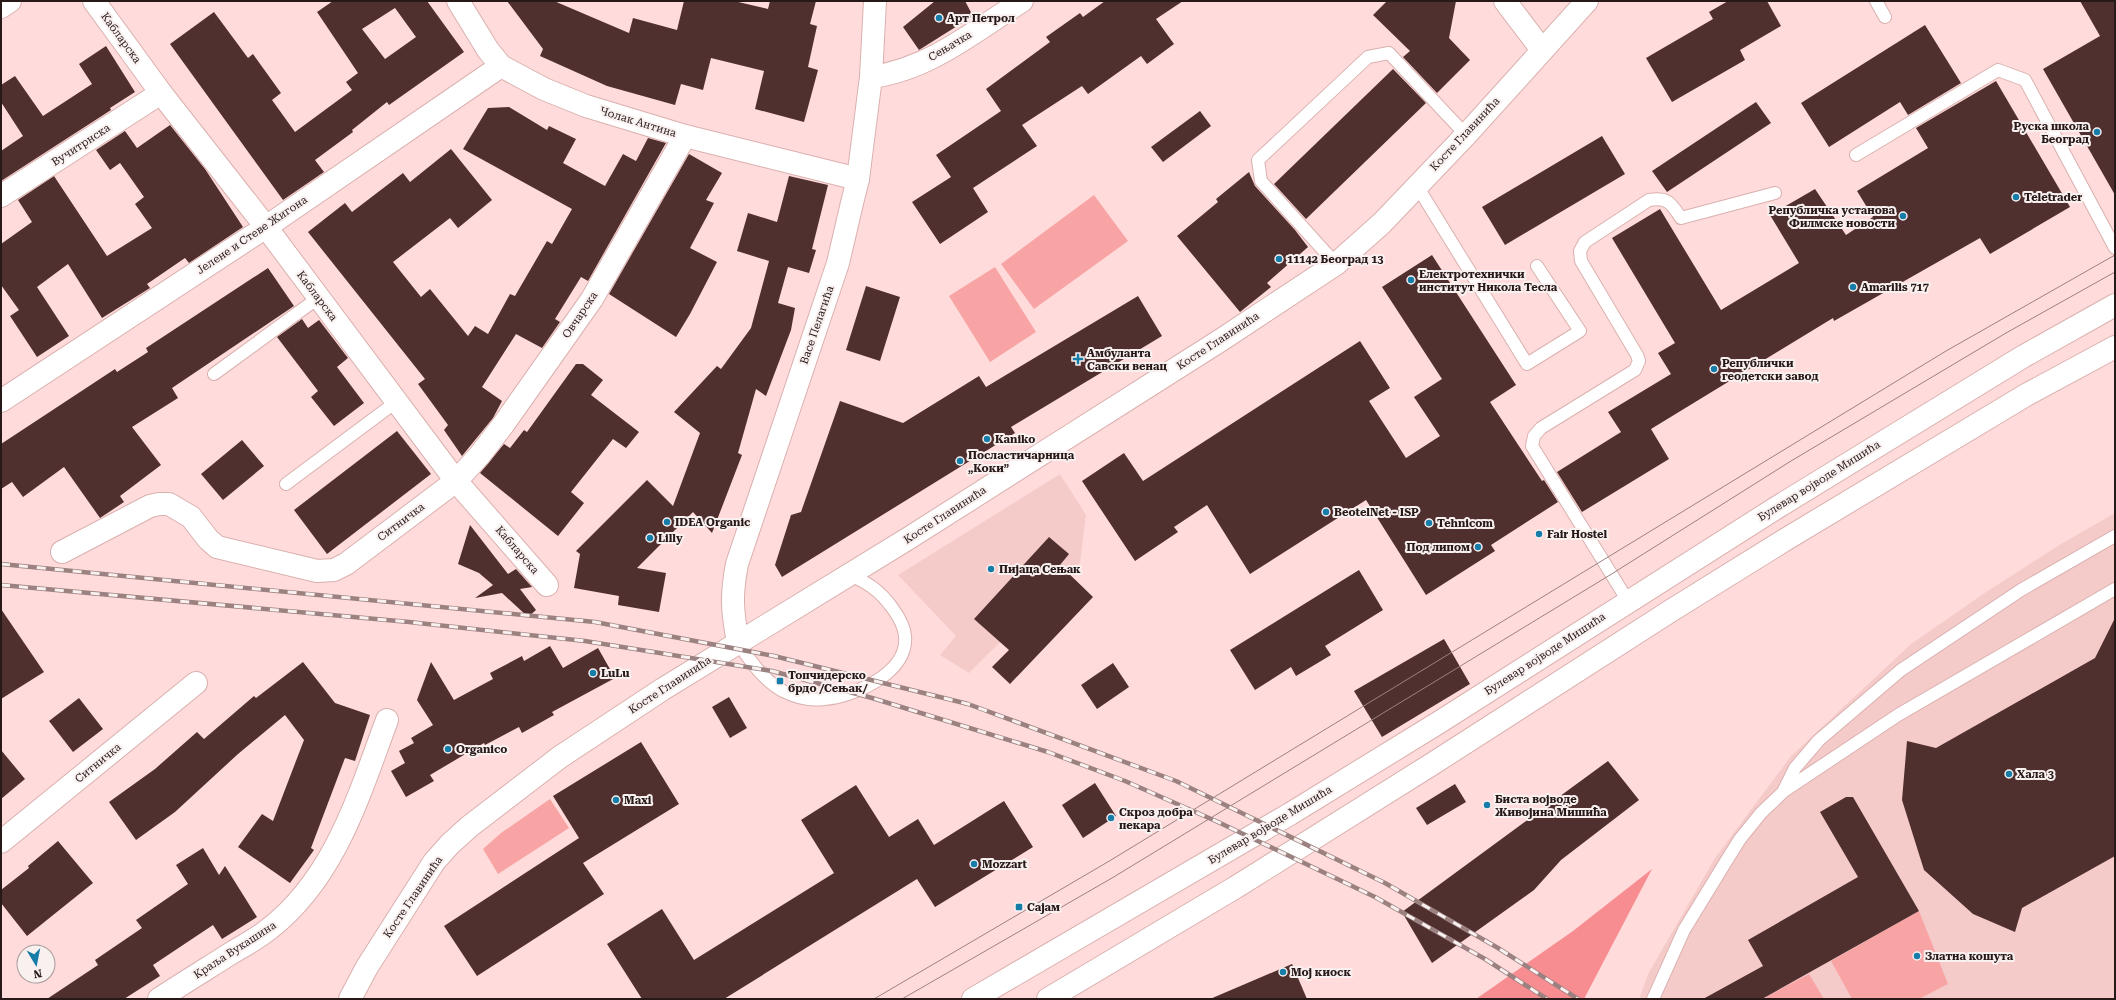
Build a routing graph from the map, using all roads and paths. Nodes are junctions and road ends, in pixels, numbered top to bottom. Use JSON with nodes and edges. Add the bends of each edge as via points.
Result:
{"nodes":[{"id":1,"x":10,"y":1,"type":"edge"},
{"id":2,"x":94,"y":1,"type":"edge"},
{"id":3,"x":458,"y":1,"type":"edge"},
{"id":4,"x":875,"y":1,"type":"edge"},
{"id":5,"x":1022,"y":1,"type":"edge"},
{"id":6,"x":1504,"y":1,"type":"edge"},
{"id":7,"x":1587,"y":1,"type":"edge"},
{"id":8,"x":1876,"y":1,"type":"edge"},
{"id":9,"x":1,"y":7,"type":"edge"},
{"id":10,"x":1885,"y":17,"type":"dead end"},
{"id":11,"x":1542,"y":50,"type":"junction"},
{"id":12,"x":501,"y":66,"type":"junction"},
{"id":13,"x":871,"y":77,"type":"junction"},
{"id":14,"x":161,"y":93,"type":"junction"},
{"id":15,"x":1466,"y":135,"type":"junction"},
{"id":16,"x":685,"y":136,"type":"junction"},
{"id":17,"x":1856,"y":155,"type":"dead end"},
{"id":18,"x":858,"y":179,"type":"junction"},
{"id":19,"x":1417,"y":186,"type":"junction"},
{"id":20,"x":1775,"y":194,"type":"dead end"},
{"id":21,"x":1,"y":196,"type":"edge"},
{"id":22,"x":266,"y":227,"type":"junction"},
{"id":23,"x":2115,"y":248,"type":"edge"},
{"id":24,"x":1336,"y":264,"type":"junction"},
{"id":25,"x":1537,"y":266,"type":"dead end"},
{"id":26,"x":318,"y":298,"type":"junction"},
{"id":27,"x":2115,"y":305,"type":"edge"},
{"id":28,"x":2115,"y":347,"type":"edge"},
{"id":29,"x":214,"y":374,"type":"dead end"},
{"id":30,"x":1,"y":402,"type":"edge"},
{"id":31,"x":396,"y":402,"type":"junction"},
{"id":32,"x":456,"y":481,"type":"junction"},
{"id":33,"x":286,"y":484,"type":"dead end"},
{"id":34,"x":2115,"y":536,"type":"edge"},
{"id":35,"x":62,"y":552,"type":"dead end"},
{"id":36,"x":851,"y":575,"type":"junction"},
{"id":37,"x":547,"y":585,"type":"dead end"},
{"id":38,"x":2115,"y":589,"type":"edge"},
{"id":39,"x":1628,"y":601,"type":"junction"},
{"id":40,"x":738,"y":642,"type":"junction"},
{"id":41,"x":196,"y":683,"type":"dead end"},
{"id":42,"x":387,"y":720,"type":"dead end"},
{"id":43,"x":1784,"y":791,"type":"junction"},
{"id":44,"x":1,"y":842,"type":"edge"},
{"id":45,"x":158,"y":999,"type":"edge"},
{"id":46,"x":350,"y":999,"type":"edge"},
{"id":47,"x":973,"y":999,"type":"edge"},
{"id":48,"x":1048,"y":999,"type":"edge"},
{"id":49,"x":1653,"y":999,"type":"edge"}],
"edges":[{"from":1,"to":9,"type":"street"},
{"from":2,"to":14,"type":"street","name":"Кабларска"},
{"from":3,"to":12,"type":"street","name":"Чолак Антина","via":[[488,50]]},
{"from":4,"to":13,"type":"street","name":"Васе Пелагића"},
{"from":5,"to":13,"type":"street","name":"Сењачка","via":[[932,58],[906,70]]},
{"from":6,"to":11,"type":"street"},
{"from":7,"to":11,"type":"street","name":"Косте Главинића"},
{"from":8,"to":10,"type":"lane"},
{"from":11,"to":15,"type":"street","name":"Косте Главинића"},
{"from":12,"to":16,"type":"street","name":"Чолак Антина","via":[[544,89],[586,106]]},
{"from":12,"to":22,"type":"street","name":"Јелене и Стеве Жигона"},
{"from":13,"to":18,"type":"street","name":"Васе Пелагића"},
{"from":14,"to":21,"type":"street","name":"Вучитрнска"},
{"from":14,"to":22,"type":"street","name":"Кабларска"},
{"from":15,"to":19,"type":"street","name":"Косте Главинића"},
{"from":15,"to":24,"type":"lane","via":[[1389,53],[1368,57],[1258,160],[1261,181]]},
{"from":16,"to":18,"type":"street","name":"Чолак Антина"},
{"from":16,"to":32,"type":"street","name":"Овчарска","via":[[592,299],[503,425]]},
{"from":17,"to":23,"type":"lane","via":[[1998,70],[2025,80]]},
{"from":18,"to":40,"type":"street","name":"Васе Пелагића","via":[[838,263],[737,564],[732,588],[732,606]]},
{"from":19,"to":24,"type":"street","name":"Косте Главинића"},
{"from":19,"to":25,"type":"lane","via":[[1527,364],[1580,331]]},
{"from":20,"to":39,"type":"lane","via":[[1681,218],[1670,202],[1660,198],[1650,200],[1585,242],[1580,251],[1581,262],[1639,360],[1635,370],[1541,428],[1534,436],[1532,446]]},
{"from":22,"to":26,"type":"street","name":"Кабларска"},
{"from":22,"to":30,"type":"street","name":"Јелене и Стеве Жигона"},
{"from":24,"to":36,"type":"street","name":"Косте Главинића"},
{"from":26,"to":29,"type":"lane"},
{"from":26,"to":31,"type":"street","name":"Кабларска"},
{"from":27,"to":39,"type":"street","name":"Булевар војводе Мишића","via":[[1905,428]]},
{"from":28,"to":48,"type":"street","via":[[2026,395],[1775,546],[1249,879]]},
{"from":31,"to":32,"type":"street","name":"Кабларска"},
{"from":31,"to":33,"type":"lane"},
{"from":32,"to":35,"type":"street","name":"Ситничка","via":[[346,564],[334,570],[317,571],[217,547],[208,540],[191,517],[169,504],[150,506]]},
{"from":32,"to":37,"type":"street","name":"Кабларска"},
{"from":34,"to":43,"type":"lane","via":[[2021,590],[1901,670],[1820,740],[1795,768]]},
{"from":36,"to":40,"type":"street","name":"Косте Главинића"},
{"from":36,"to":40,"type":"lane","via":[[873,587],[893,609],[903,625],[906,638],[902,651],[895,665],[879,680],[840,697],[823,700],[803,698],[775,685],[748,659]]},
{"from":38,"to":43,"type":"lane","via":[[1898,715]]},
{"from":39,"to":47,"type":"street","name":"Булевар војводе Мишића","via":[[1438,723],[1296,810]]},
{"from":40,"to":46,"type":"street","name":"Косте Главинића","via":[[560,757],[492,808],[450,844],[426,875],[367,967]]},
{"from":41,"to":44,"type":"street","name":"Ситничка"},
{"from":42,"to":45,"type":"street","name":"Краља Вукашина","via":[[343,832],[309,889],[269,930]]},
{"from":43,"to":49,"type":"lane","via":[[1740,839],[1725,862],[1684,930]]}]}
